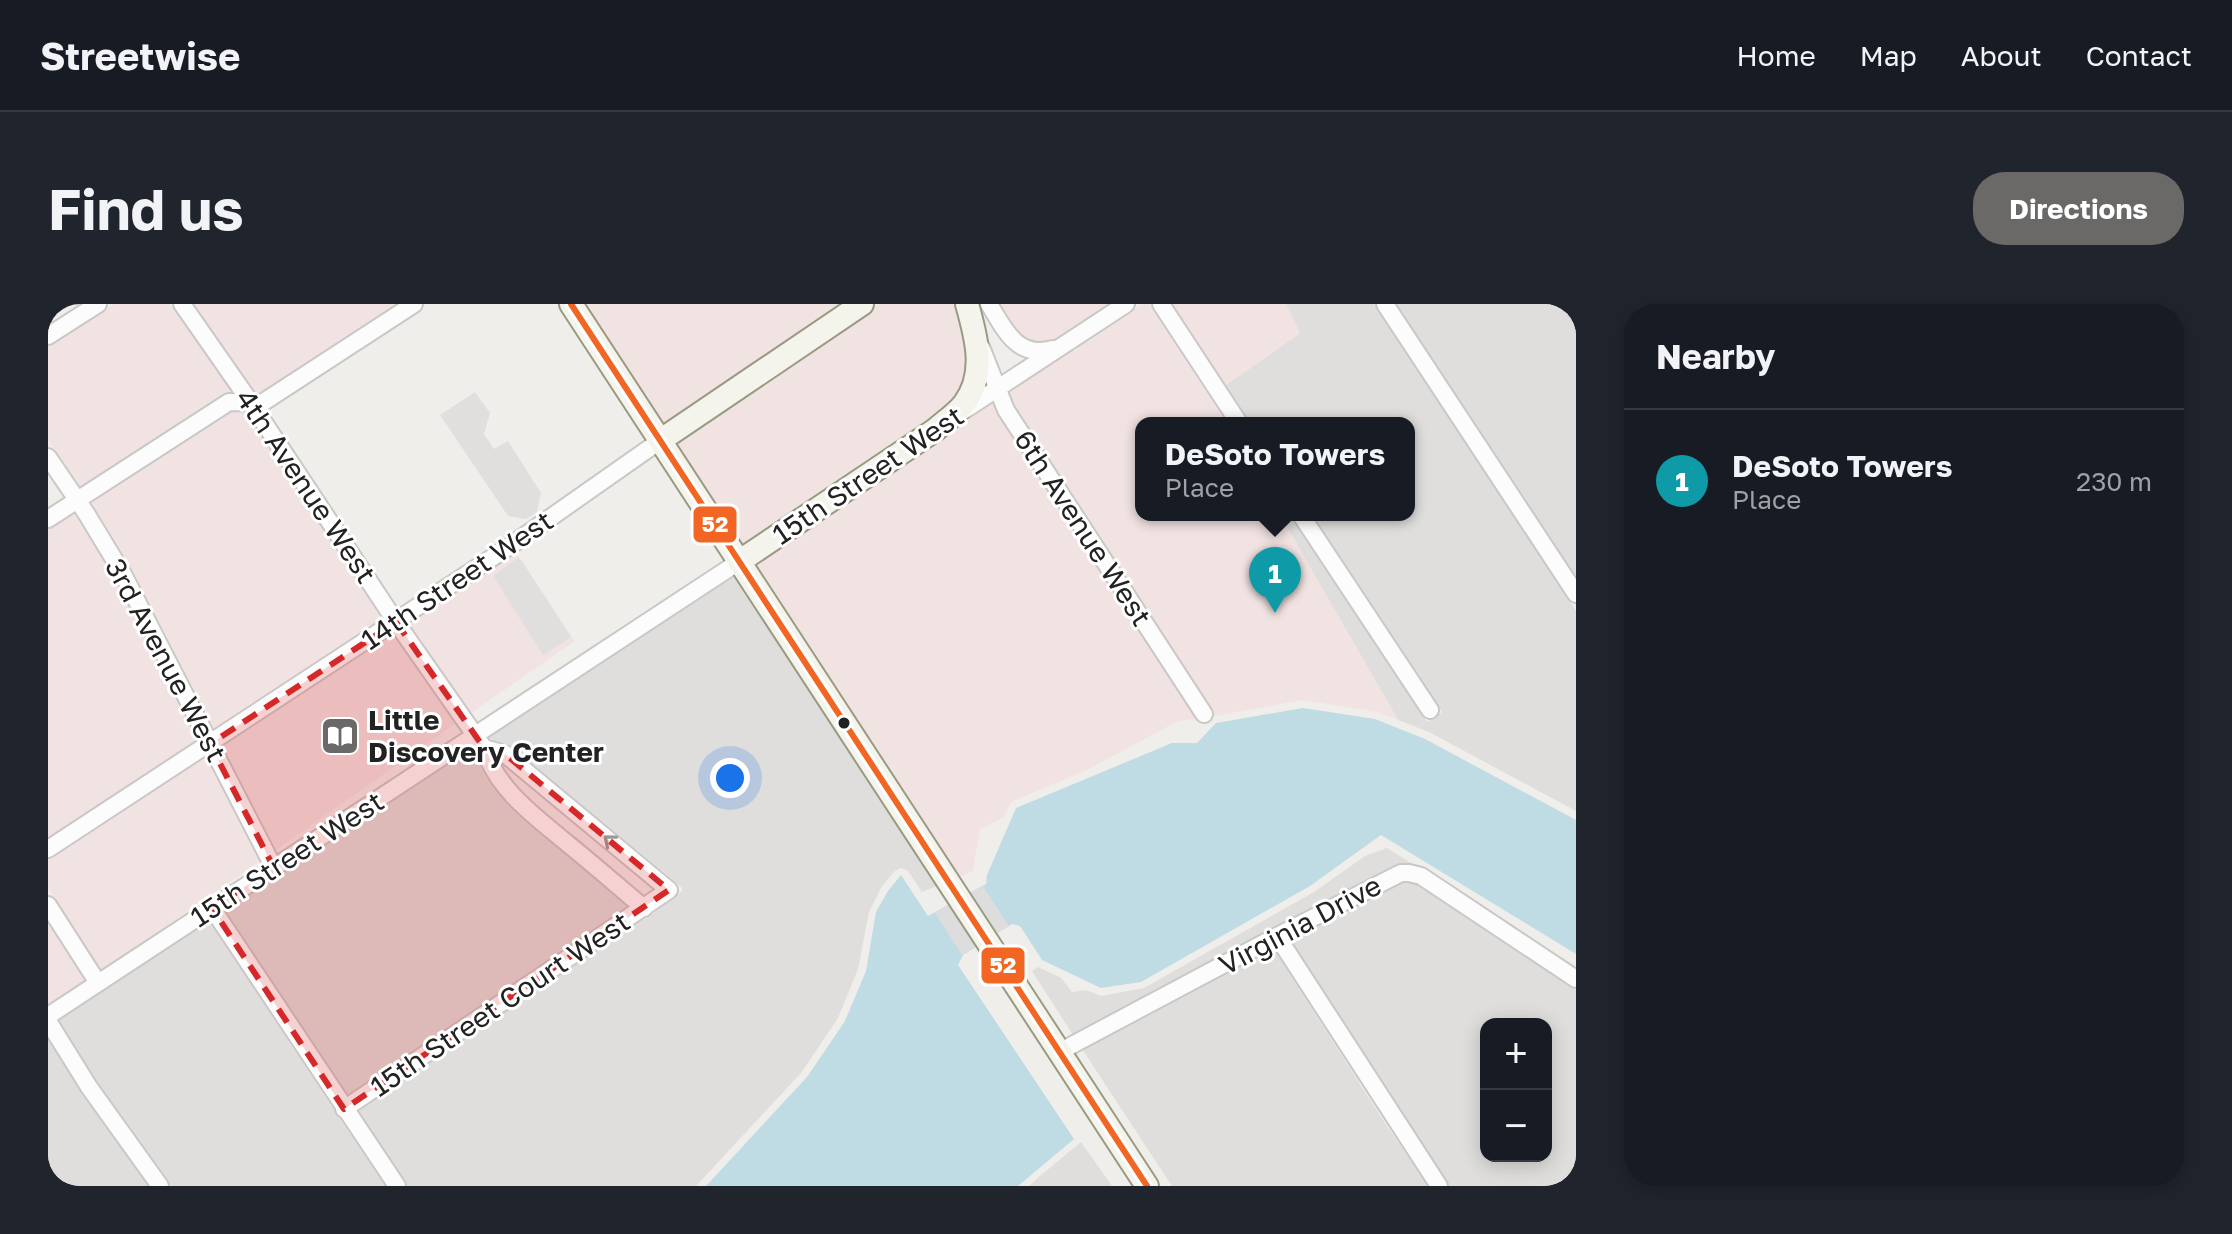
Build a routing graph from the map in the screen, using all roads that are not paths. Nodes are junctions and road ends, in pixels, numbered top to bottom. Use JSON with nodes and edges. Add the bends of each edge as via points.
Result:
{"nodes":[{"id":1,"x":98,"y":304,"type":"edge"},
{"id":2,"x":182,"y":304,"type":"edge"},
{"id":3,"x":414,"y":304,"type":"edge"},
{"id":4,"x":571,"y":304,"type":"edge"},
{"id":5,"x":862,"y":304,"type":"edge"},
{"id":6,"x":967,"y":304,"type":"edge"},
{"id":7,"x":989,"y":304,"type":"edge"},
{"id":8,"x":1126,"y":304,"type":"edge"},
{"id":9,"x":1161,"y":304,"type":"edge"},
{"id":10,"x":1385,"y":304,"type":"edge"},
{"id":11,"x":976,"y":335,"type":"junction"},
{"id":12,"x":48,"y":336,"type":"edge"},
{"id":13,"x":1066,"y":344,"type":"junction"},
{"id":14,"x":998,"y":388,"type":"junction"},
{"id":15,"x":251,"y":403,"type":"junction"},
{"id":16,"x":1235,"y":417,"type":"edge"},
{"id":17,"x":935,"y":430,"type":"junction"},
{"id":18,"x":661,"y":440,"type":"junction"},
{"id":19,"x":48,"y":457,"type":"edge"},
{"id":20,"x":77,"y":500,"type":"junction"},
{"id":21,"x":48,"y":519,"type":"edge"},
{"id":22,"x":1305,"y":521,"type":"edge"},
{"id":23,"x":740,"y":561,"type":"junction"},
{"id":24,"x":1576,"y":594,"type":"edge"},
{"id":25,"x":396,"y":622,"type":"junction"},
{"id":26,"x":1430,"y":710,"type":"dead end"},
{"id":27,"x":1204,"y":714,"type":"dead end"},
{"id":28,"x":480,"y":742,"type":"junction"},
{"id":29,"x":210,"y":744,"type":"junction"},
{"id":30,"x":48,"y":849,"type":"edge"},
{"id":31,"x":274,"y":868,"type":"junction"},
{"id":32,"x":657,"y":899,"type":"junction"},
{"id":33,"x":48,"y":905,"type":"edge"},
{"id":34,"x":212,"y":908,"type":"junction"},
{"id":35,"x":1277,"y":936,"type":"junction"},
{"id":36,"x":1576,"y":979,"type":"edge"},
{"id":37,"x":98,"y":983,"type":"junction"},
{"id":38,"x":48,"y":1019,"type":"edge"},
{"id":39,"x":1059,"y":1052,"type":"junction"},
{"id":40,"x":344,"y":1109,"type":"junction"},
{"id":41,"x":160,"y":1186,"type":"edge"},
{"id":42,"x":397,"y":1186,"type":"edge"},
{"id":43,"x":1147,"y":1186,"type":"edge"},
{"id":44,"x":1439,"y":1186,"type":"edge"}],
"edges":[{"from":1,"to":12,"type":"street"},
{"from":2,"to":15,"type":"street","name":"4th Avenue West"},
{"from":3,"to":15,"type":"street","via":[[262,403]]},
{"from":4,"to":18,"type":"main road"},
{"from":5,"to":18,"type":"main road","name":"14th Street West"},
{"from":6,"to":11,"type":"main road","name":"6th Avenue West"},
{"from":7,"to":13,"type":"street","via":[[1008,334],[1027,350]]},
{"from":8,"to":13,"type":"street","name":"15th Street West"},
{"from":9,"to":16,"type":"street"},
{"from":10,"to":24,"type":"street"},
{"from":11,"to":14,"type":"street","name":"6th Avenue West"},
{"from":11,"to":17,"type":"main road","name":"6th Avenue West","via":[[978,365],[972,390],[962,407]]},
{"from":13,"to":14,"type":"street","name":"15th Street West"},
{"from":14,"to":17,"type":"street","name":"15th Street West"},
{"from":14,"to":27,"type":"street","name":"6th Avenue West","via":[[1053,485]]},
{"from":15,"to":20,"type":"street","via":[[229,402]]},
{"from":15,"to":25,"type":"street","name":"4th Avenue West"},
{"from":17,"to":23,"type":"main road","name":"15th Street West"},
{"from":18,"to":23,"type":"main road"},
{"from":18,"to":25,"type":"street","name":"14th Street West"},
{"from":19,"to":20,"type":"street","name":"3rd Avenue West"},
{"from":20,"to":21,"type":"street"},
{"from":20,"to":29,"type":"street","name":"3rd Avenue West","via":[[123,574]]},
{"from":22,"to":26,"type":"street"},
{"from":23,"to":28,"type":"street","name":"15th Street West"},
{"from":23,"to":39,"type":"main road"},
{"from":25,"to":28,"type":"street","name":"4th Avenue West"},
{"from":25,"to":29,"type":"street","name":"14th Street West"},
{"from":28,"to":31,"type":"street","name":"15th Street West"},
{"from":32,"to":28,"type":"street","name":"4th Avenue West","one_way":true,"via":[[505,754]]},
{"from":28,"to":32,"type":"street","name":"4th Avenue West","via":[[489,764],[518,801]]},
{"from":29,"to":30,"type":"street","name":"14th Street West"},
{"from":29,"to":31,"type":"street","name":"3rd Avenue West"},
{"from":31,"to":34,"type":"street","name":"15th Street West"},
{"from":32,"to":40,"type":"street","name":"15th Street Court West"},
{"from":33,"to":37,"type":"street"},
{"from":34,"to":37,"type":"street","name":"15th Street West"},
{"from":34,"to":40,"type":"street"},
{"from":35,"to":36,"type":"street","name":"Virginia Drive","via":[[1409,873]]},
{"from":35,"to":39,"type":"street","name":"Virginia Drive"},
{"from":35,"to":44,"type":"street"},
{"from":37,"to":38,"type":"street","name":"15th Street West"},
{"from":38,"to":41,"type":"street"},
{"from":39,"to":43,"type":"main road"},
{"from":40,"to":42,"type":"street"}]}
